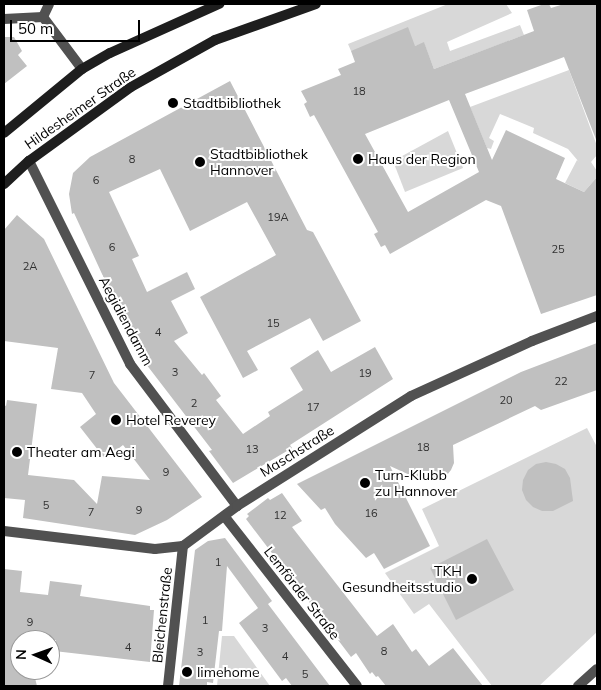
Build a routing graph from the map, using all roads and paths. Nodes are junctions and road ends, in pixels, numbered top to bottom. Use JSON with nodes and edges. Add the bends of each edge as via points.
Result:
{"nodes":[{"id":1,"x":49,"y":4,"type":"edge"},
{"id":2,"x":219,"y":4,"type":"edge"},
{"id":3,"x":316,"y":4,"type":"edge"},
{"id":4,"x":44,"y":17,"type":"junction"},
{"id":5,"x":4,"y":20,"type":"edge"},
{"id":6,"x":82,"y":69,"type":"junction"},
{"id":7,"x":4,"y":133,"type":"edge"},
{"id":8,"x":29,"y":161,"type":"junction"},
{"id":9,"x":4,"y":184,"type":"edge"},
{"id":10,"x":597,"y":316,"type":"edge"},
{"id":11,"x":237,"y":506,"type":"junction"},
{"id":12,"x":225,"y":517,"type":"junction"},
{"id":13,"x":4,"y":531,"type":"edge"},
{"id":14,"x":183,"y":546,"type":"junction"},
{"id":15,"x":597,"y":669,"type":"edge"},
{"id":16,"x":168,"y":686,"type":"edge"},
{"id":17,"x":356,"y":686,"type":"edge"},
{"id":18,"x":578,"y":686,"type":"edge"}],
"edges":[{"from":1,"to":4,"type":"street"},
{"from":2,"to":6,"type":"main road","name":"Hildesheimer Straße"},
{"from":3,"to":8,"type":"main road","name":"Hildesheimer Straße","via":[[215,40],[130,87]]},
{"from":4,"to":5,"type":"street"},
{"from":4,"to":6,"type":"street"},
{"from":6,"to":7,"type":"main road","name":"Hildesheimer Straße"},
{"from":8,"to":9,"type":"main road","name":"Hildesheimer Straße"},
{"from":8,"to":11,"type":"street","name":"Aegidiendamm","via":[[130,364]]},
{"from":10,"to":11,"type":"street","name":"Maschstraße","via":[[532,340],[411,396]]},
{"from":11,"to":12,"type":"street","name":"Maschstraße"},
{"from":12,"to":14,"type":"street","name":"Maschstraße"},
{"from":12,"to":17,"type":"street","name":"Lemförder Straße"},
{"from":13,"to":14,"type":"street","name":"Maschstraße","via":[[155,549]]},
{"from":14,"to":16,"type":"street","name":"Bleichenstraße"},
{"from":15,"to":18,"type":"street"}]}
